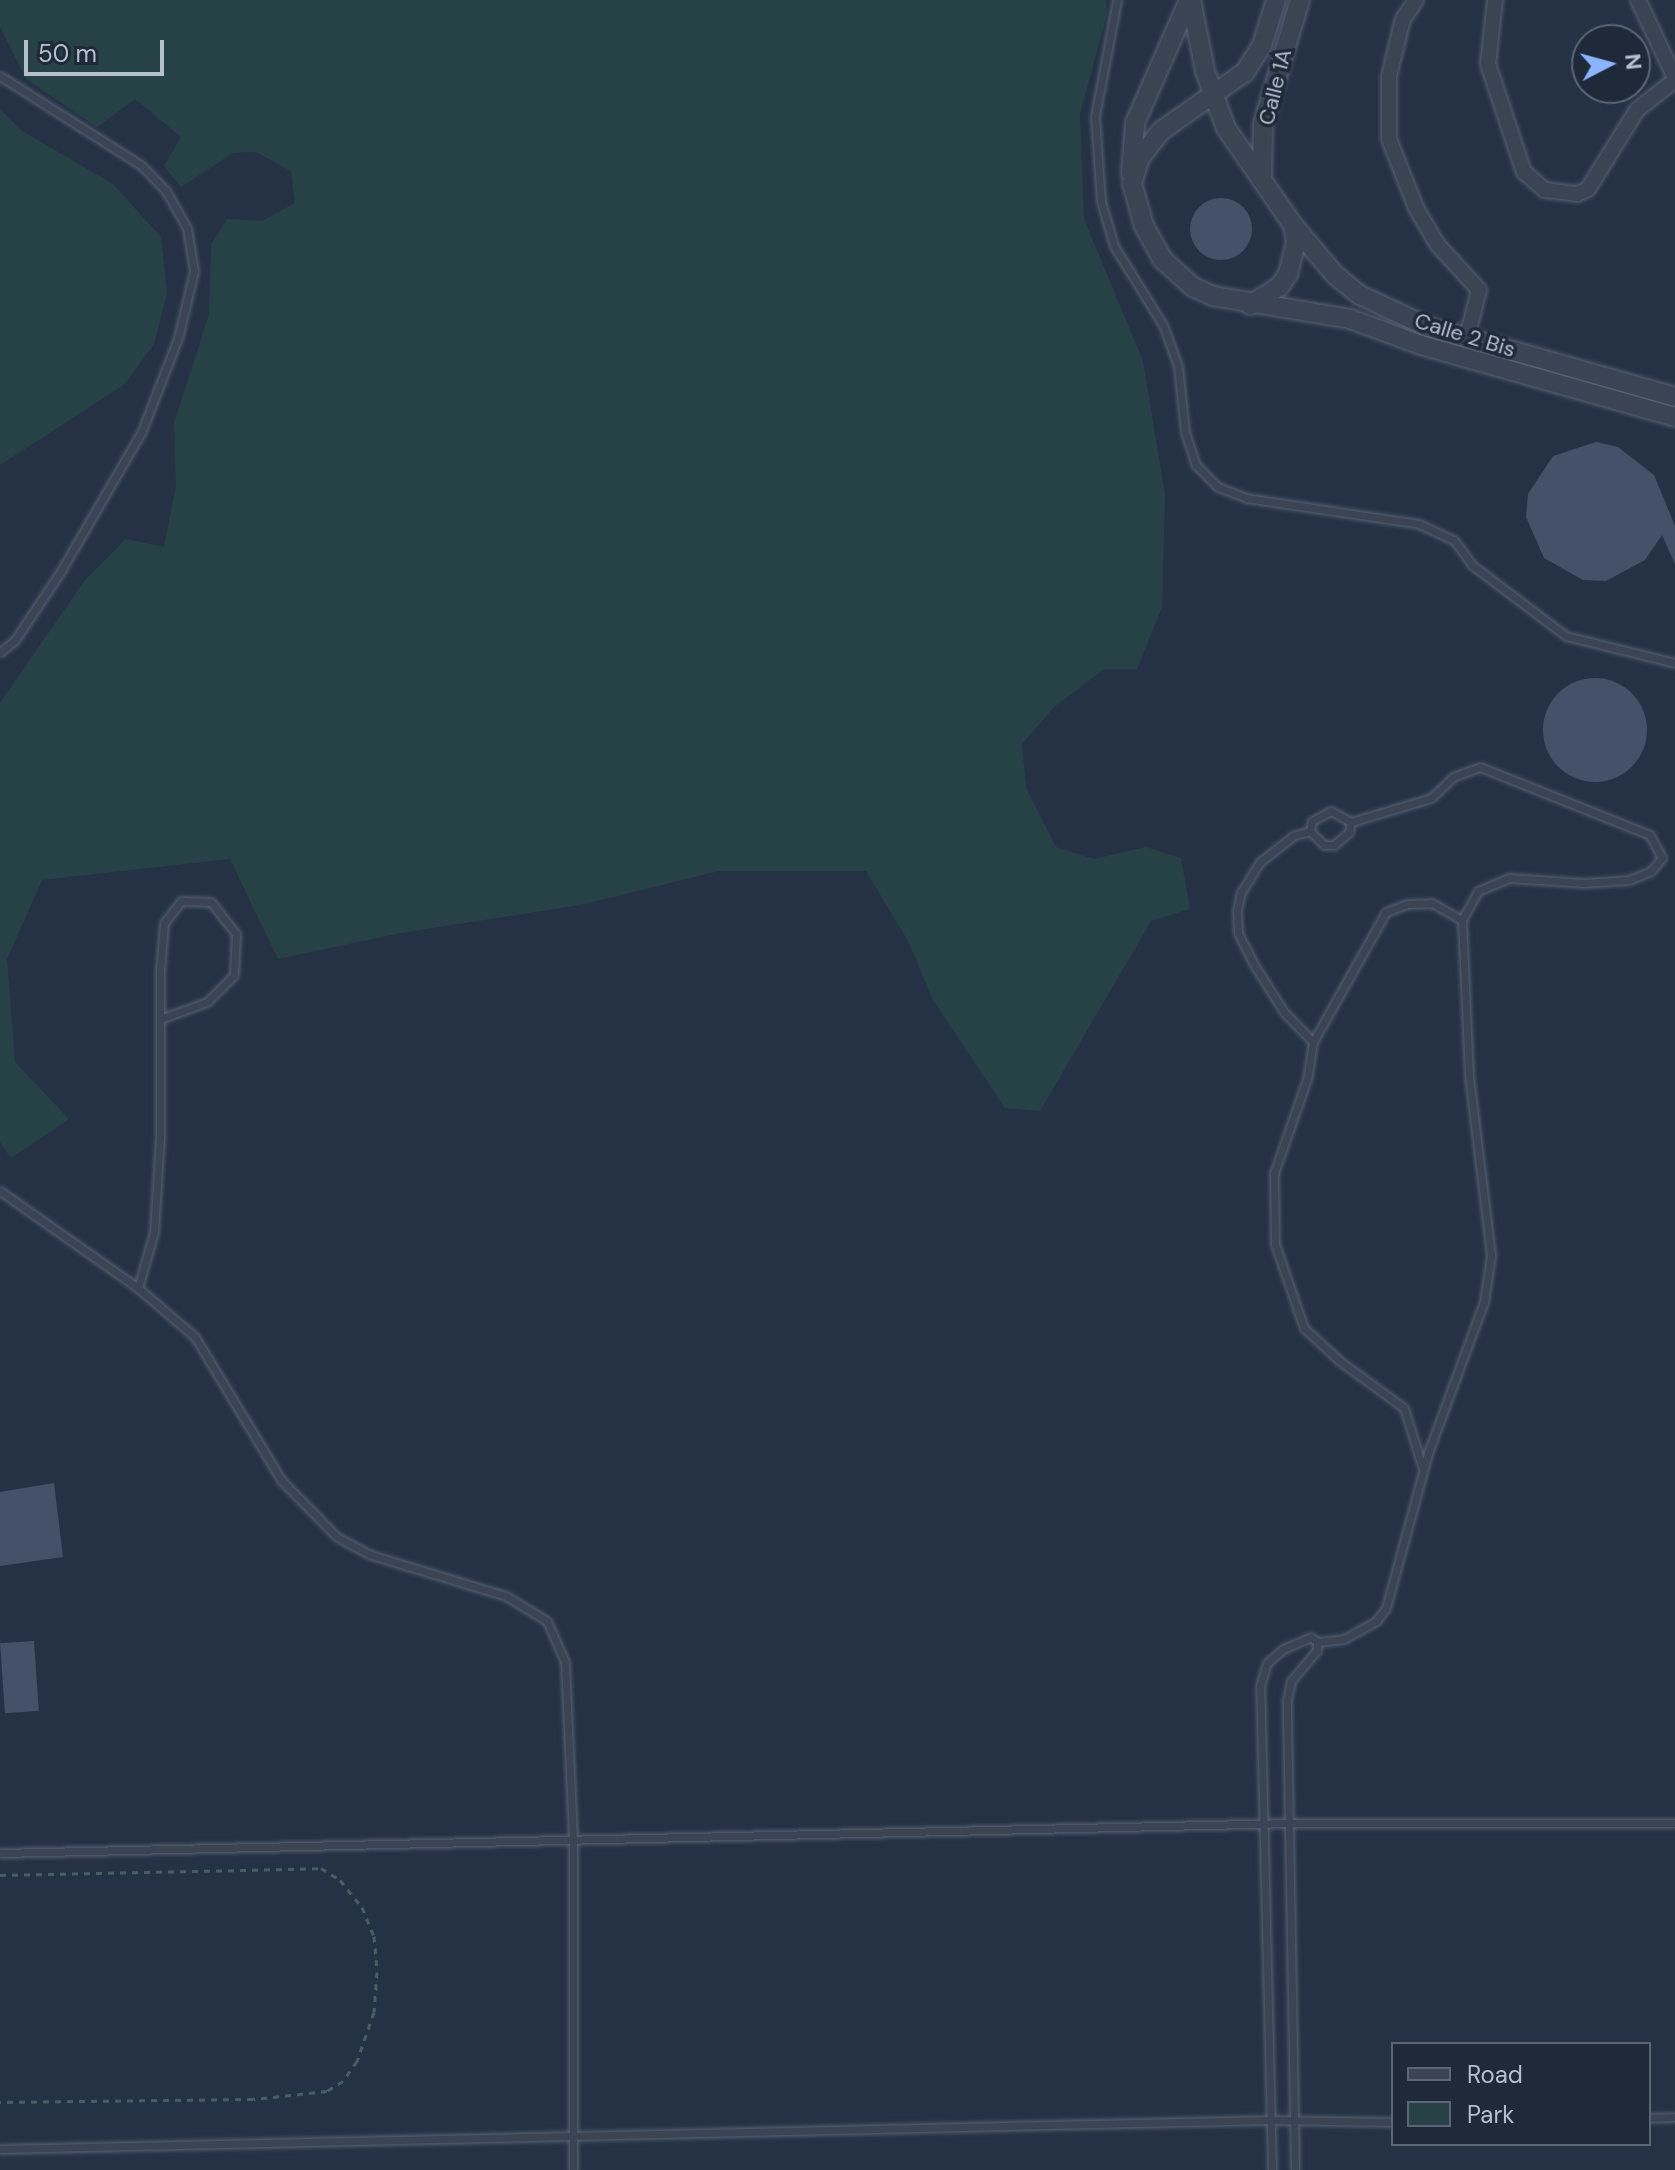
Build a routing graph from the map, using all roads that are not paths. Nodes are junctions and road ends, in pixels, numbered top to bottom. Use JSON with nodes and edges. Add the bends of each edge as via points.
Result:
{"nodes":[{"id":1,"x":1117,"y":0,"type":"edge"},
{"id":2,"x":1190,"y":0,"type":"edge"},
{"id":3,"x":1276,"y":0,"type":"edge"},
{"id":4,"x":1300,"y":0,"type":"edge"},
{"id":5,"x":1416,"y":0,"type":"edge"},
{"id":6,"x":1495,"y":0,"type":"edge"},
{"id":7,"x":1638,"y":0,"type":"edge"},
{"id":8,"x":0,"y":76,"type":"edge"},
{"id":9,"x":1675,"y":79,"type":"edge"},
{"id":10,"x":1214,"y":95,"type":"junction"},
{"id":11,"x":1262,"y":176,"type":"junction"},
{"id":12,"x":1132,"y":183,"type":"junction"},
{"id":13,"x":1293,"y":225,"type":"junction"},
{"id":14,"x":1250,"y":305,"type":"junction"},
{"id":15,"x":1467,"y":337,"type":"junction"},
{"id":16,"x":1675,"y":397,"type":"edge"},
{"id":17,"x":1675,"y":417,"type":"edge"},
{"id":18,"x":0,"y":652,"type":"edge"},
{"id":19,"x":1675,"y":663,"type":"edge"},
{"id":20,"x":1351,"y":822,"type":"junction"},
{"id":21,"x":1310,"y":831,"type":"junction"},
{"id":22,"x":1462,"y":920,"type":"junction"},
{"id":23,"x":160,"y":1019,"type":"junction"},
{"id":24,"x":1313,"y":1042,"type":"junction"},
{"id":25,"x":0,"y":1191,"type":"edge"},
{"id":26,"x":138,"y":1288,"type":"junction"},
{"id":27,"x":1423,"y":1470,"type":"junction"},
{"id":28,"x":1317,"y":1642,"type":"junction"},
{"id":29,"x":1291,"y":1823,"type":"junction"},
{"id":30,"x":1675,"y":1823,"type":"edge"},
{"id":31,"x":1262,"y":1825,"type":"junction"},
{"id":32,"x":573,"y":1838,"type":"junction"},
{"id":33,"x":0,"y":1853,"type":"edge"},
{"id":34,"x":1675,"y":2117,"type":"edge"},
{"id":35,"x":1651,"y":2118,"type":"edge"},
{"id":36,"x":1271,"y":2120,"type":"junction"},
{"id":37,"x":1391,"y":2122,"type":"edge"},
{"id":38,"x":1294,"y":2123,"type":"junction"},
{"id":39,"x":572,"y":2136,"type":"junction"},
{"id":40,"x":0,"y":2149,"type":"edge"},
{"id":41,"x":573,"y":2170,"type":"edge"},
{"id":42,"x":1272,"y":2170,"type":"edge"},
{"id":43,"x":1295,"y":2170,"type":"edge"}],
"edges":[{"from":1,"to":19,"type":"lane","via":[[1095,116],[1101,201],[1114,246],[1163,325],[1178,366],[1185,432],[1196,465],[1218,487],[1246,498],[1419,524],[1454,540],[1472,565],[1566,636]]},
{"from":2,"to":10,"type":"street","name":"Calle 2 Bis"},
{"from":2,"to":12,"type":"street","name":"Calle 2 Bis","via":[[1135,123],[1129,153]]},
{"from":3,"to":10,"type":"street","name":"Calle 1A","via":[[1253,61]]},
{"from":4,"to":11,"type":"street","name":"Calle 1A","via":[[1263,124]]},
{"from":5,"to":15,"type":"street","via":[[1403,19],[1389,76],[1389,139],[1416,208],[1437,244],[1479,290]]},
{"from":6,"to":9,"type":"street","via":[[1488,64],[1524,172],[1545,190],[1577,194],[1588,189],[1637,110]]},
{"from":7,"to":9,"type":"street"},
{"from":8,"to":18,"type":"lane","via":[[141,165],[166,191],[187,228],[194,271],[178,338],[142,431],[61,571],[15,640]]},
{"from":10,"to":11,"type":"street","name":"Calle 2 Bis","via":[[1226,128]]},
{"from":10,"to":12,"type":"street","name":"Calle 1A","via":[[1148,142]]},
{"from":11,"to":13,"type":"street","name":"Calle 2 Bis"},
{"from":12,"to":14,"type":"street","name":"Calle 2 Bis","via":[[1152,245],[1168,265],[1193,287]]},
{"from":13,"to":14,"type":"street","via":[[1296,241],[1288,274],[1272,293]]},
{"from":13,"to":15,"type":"street","name":"Calle 2 Bis","via":[[1335,275],[1360,295],[1426,326]]},
{"from":14,"to":17,"type":"street","name":"Calle 2 Bis","via":[[1350,319],[1421,345]]},
{"from":15,"to":16,"type":"street","name":"Calle 2 Bis"},
{"from":20,"to":21,"type":"lane","via":[[1331,811],[1320,814]]},
{"from":20,"to":21,"type":"lane","via":[[1343,840],[1334,845],[1315,840]]},
{"from":20,"to":22,"type":"lane","via":[[1431,798],[1453,777],[1480,767],[1650,835],[1662,858],[1651,871],[1629,880],[1509,878],[1478,891]]},
{"from":21,"to":24,"type":"lane","via":[[1293,836],[1260,862],[1241,892],[1237,911],[1238,933],[1253,963],[1284,1012]]},
{"from":22,"to":24,"type":"lane","via":[[1432,903],[1386,912]]},
{"from":22,"to":27,"type":"lane","via":[[1469,1075],[1491,1255],[1484,1302]]},
{"from":23,"to":23,"type":"lane","via":[[164,923],[181,901],[211,902],[236,934],[234,975],[207,1002]]},
{"from":23,"to":26,"type":"lane","via":[[154,1232]]},
{"from":24,"to":27,"type":"lane","via":[[1307,1079],[1274,1173],[1275,1244],[1304,1328],[1330,1354],[1404,1408]]},
{"from":25,"to":26,"type":"lane"},
{"from":26,"to":32,"type":"lane","via":[[195,1337],[282,1481],[337,1537],[371,1555],[506,1596],[547,1621],[565,1662]]},
{"from":27,"to":28,"type":"lane","via":[[1386,1608],[1376,1621],[1344,1639]]},
{"from":28,"to":29,"type":"lane","via":[[1317,1650],[1291,1681],[1287,1700]]},
{"from":28,"to":31,"type":"lane","via":[[1311,1637],[1294,1641],[1263,1671]]},
{"from":29,"to":30,"type":"lane"},
{"from":29,"to":31,"type":"lane"},
{"from":29,"to":38,"type":"lane"},
{"from":31,"to":32,"type":"lane"},
{"from":31,"to":36,"type":"lane"},
{"from":32,"to":33,"type":"lane"},
{"from":32,"to":39,"type":"lane"},
{"from":34,"to":35,"type":"lane"},
{"from":36,"to":38,"type":"lane"},
{"from":36,"to":39,"type":"lane"},
{"from":36,"to":42,"type":"lane"},
{"from":37,"to":38,"type":"lane"},
{"from":38,"to":43,"type":"lane"},
{"from":39,"to":40,"type":"lane"},
{"from":39,"to":41,"type":"lane"}]}
